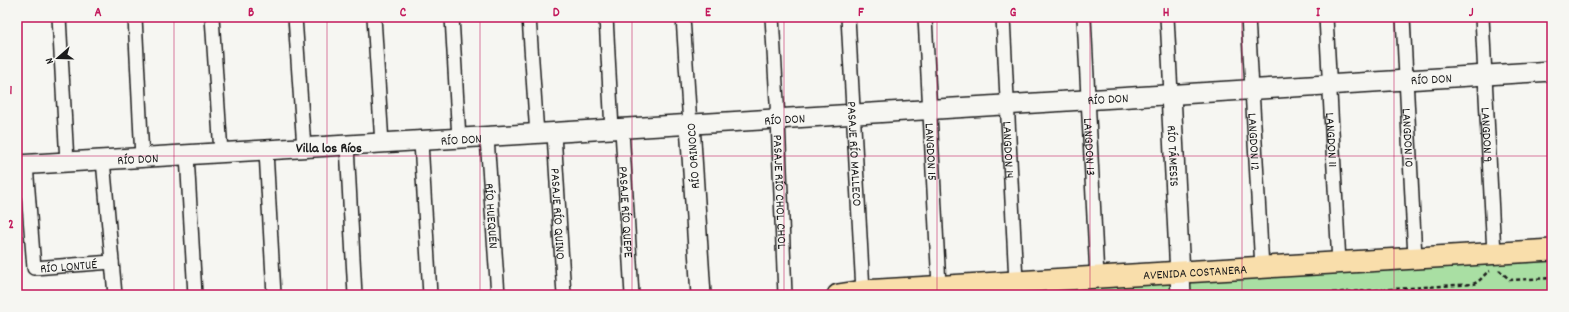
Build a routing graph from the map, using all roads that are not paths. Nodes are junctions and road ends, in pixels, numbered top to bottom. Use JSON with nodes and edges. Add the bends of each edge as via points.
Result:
{"nodes":[{"id":1,"x":59,"y":17,"type":"edge"},
{"id":2,"x":135,"y":17,"type":"edge"},
{"id":3,"x":212,"y":17,"type":"edge"},
{"id":4,"x":295,"y":17,"type":"edge"},
{"id":5,"x":374,"y":17,"type":"edge"},
{"id":6,"x":452,"y":17,"type":"edge"},
{"id":7,"x":529,"y":17,"type":"edge"},
{"id":8,"x":606,"y":17,"type":"edge"},
{"id":9,"x":683,"y":17,"type":"edge"},
{"id":10,"x":772,"y":17,"type":"edge"},
{"id":11,"x":848,"y":17,"type":"edge"},
{"id":12,"x":925,"y":17,"type":"edge"},
{"id":13,"x":1003,"y":17,"type":"edge"},
{"id":14,"x":1084,"y":17,"type":"edge"},
{"id":15,"x":1167,"y":17,"type":"edge"},
{"id":16,"x":1248,"y":17,"type":"edge"},
{"id":17,"x":1326,"y":17,"type":"edge"},
{"id":18,"x":1403,"y":17,"type":"edge"},
{"id":19,"x":1482,"y":17,"type":"edge"},
{"id":20,"x":1552,"y":71,"type":"edge"},
{"id":21,"x":1485,"y":75,"type":"junction"},
{"id":22,"x":1406,"y":80,"type":"junction"},
{"id":23,"x":1330,"y":84,"type":"junction"},
{"id":24,"x":1252,"y":89,"type":"junction"},
{"id":25,"x":1170,"y":94,"type":"junction"},
{"id":26,"x":1088,"y":99,"type":"junction"},
{"id":27,"x":1008,"y":104,"type":"junction"},
{"id":28,"x":930,"y":110,"type":"junction"},
{"id":29,"x":853,"y":115,"type":"junction"},
{"id":30,"x":778,"y":119,"type":"junction"},
{"id":31,"x":690,"y":125,"type":"junction"},
{"id":32,"x":617,"y":130,"type":"junction"},
{"id":33,"x":546,"y":134,"type":"junction"},
{"id":34,"x":487,"y":138,"type":"junction"},
{"id":35,"x":459,"y":139,"type":"junction"},
{"id":36,"x":421,"y":142,"type":"junction"},
{"id":37,"x":382,"y":144,"type":"junction"},
{"id":38,"x":347,"y":146,"type":"junction"},
{"id":39,"x":304,"y":148,"type":"junction"},
{"id":40,"x":266,"y":151,"type":"junction"},
{"id":41,"x":221,"y":153,"type":"junction"},
{"id":42,"x":187,"y":155,"type":"junction"},
{"id":43,"x":142,"y":158,"type":"junction"},
{"id":44,"x":104,"y":160,"type":"junction"},
{"id":45,"x":67,"y":162,"type":"junction"},
{"id":46,"x":22,"y":165,"type":"edge"},
{"id":47,"x":1552,"y":250,"type":"edge"},
{"id":48,"x":1494,"y":254,"type":"junction"},
{"id":49,"x":1415,"y":258,"type":"junction"},
{"id":50,"x":112,"y":262,"type":"junction"},
{"id":51,"x":1339,"y":263,"type":"junction"},
{"id":52,"x":1262,"y":268,"type":"junction"},
{"id":53,"x":1180,"y":272,"type":"junction"},
{"id":54,"x":1097,"y":277,"type":"junction"},
{"id":55,"x":1016,"y":282,"type":"junction"},
{"id":56,"x":939,"y":286,"type":"junction"},
{"id":57,"x":849,"y":294,"type":"edge"},
{"id":58,"x":115,"y":295,"type":"edge"},
{"id":59,"x":195,"y":295,"type":"edge"},
{"id":60,"x":274,"y":295,"type":"edge"},
{"id":61,"x":355,"y":295,"type":"edge"},
{"id":62,"x":430,"y":295,"type":"edge"},
{"id":63,"x":498,"y":295,"type":"edge"},
{"id":64,"x":564,"y":295,"type":"edge"},
{"id":65,"x":632,"y":295,"type":"edge"},
{"id":66,"x":701,"y":295,"type":"edge"},
{"id":67,"x":785,"y":295,"type":"edge"},
{"id":68,"x":1181,"y":295,"type":"edge"}],
"edges":[{"from":1,"to":45,"type":"street"},
{"from":2,"to":43,"type":"street"},
{"from":3,"to":41,"type":"street"},
{"from":4,"to":39,"type":"street"},
{"from":5,"to":37,"type":"street"},
{"from":6,"to":35,"type":"street"},
{"from":7,"to":33,"type":"street","name":"PASAJE RÍO QUINO"},
{"from":8,"to":32,"type":"street","name":"PASAJE RÍO QUEPE"},
{"from":9,"to":31,"type":"street","name":"RÍO ORINOCO"},
{"from":10,"to":30,"type":"street","name":"PASAJE RÍO CHOL CHOL"},
{"from":11,"to":29,"type":"street","name":"PASAJE RÍO MALLECO"},
{"from":12,"to":28,"type":"street","name":"LANGDON 15"},
{"from":13,"to":27,"type":"street","name":"LANGDON 14"},
{"from":14,"to":26,"type":"street","name":"LANGDON 13"},
{"from":15,"to":25,"type":"street","name":"RÍO TÁMESIS"},
{"from":16,"to":24,"type":"street","name":"LANGDON 12"},
{"from":17,"to":23,"type":"street","name":"LANGDON 11"},
{"from":18,"to":22,"type":"street","name":"LANGDON 10"},
{"from":19,"to":21,"type":"street","name":"LANGDON 9"},
{"from":20,"to":21,"type":"street","name":"RÍO DON"},
{"from":21,"to":22,"type":"street","name":"RÍO DON"},
{"from":21,"to":48,"type":"street","name":"LANGDON 9"},
{"from":22,"to":23,"type":"street","name":"RÍO DON"},
{"from":22,"to":49,"type":"street","name":"LANGDON 10"},
{"from":23,"to":24,"type":"street","name":"RÍO DON"},
{"from":23,"to":51,"type":"street","name":"LANGDON 11"},
{"from":24,"to":25,"type":"street","name":"RÍO DON"},
{"from":24,"to":52,"type":"street","name":"LANGDON 12"},
{"from":25,"to":26,"type":"street","name":"RÍO DON"},
{"from":25,"to":53,"type":"street","name":"RÍO TÁMESIS"},
{"from":26,"to":27,"type":"street","name":"RÍO DON"},
{"from":26,"to":54,"type":"street","name":"LANGDON 13"},
{"from":27,"to":28,"type":"street","name":"RÍO DON"},
{"from":27,"to":55,"type":"street","name":"LANGDON 14"},
{"from":28,"to":29,"type":"street","name":"RÍO DON"},
{"from":28,"to":56,"type":"street","name":"LANGDON 15"},
{"from":29,"to":30,"type":"street","name":"RÍO DON"},
{"from":29,"to":57,"type":"street","name":"PASAJE RÍO MALLECO"},
{"from":30,"to":31,"type":"street","name":"RÍO DON"},
{"from":30,"to":67,"type":"street","name":"PASAJE RÍO CHOL CHOL"},
{"from":31,"to":32,"type":"street","name":"RÍO DON"},
{"from":31,"to":66,"type":"street","name":"RÍO ORINOCO"},
{"from":32,"to":33,"type":"street","name":"RÍO DON"},
{"from":32,"to":65,"type":"street","name":"PASAJE RÍO QUEPE"},
{"from":33,"to":34,"type":"street","name":"RÍO DON"},
{"from":33,"to":64,"type":"street","name":"PASAJE RÍO QUINO"},
{"from":34,"to":35,"type":"street","name":"RÍO DON"},
{"from":34,"to":63,"type":"street","name":"RÍO HUEQUÉN"},
{"from":35,"to":36,"type":"street","name":"RÍO DON"},
{"from":36,"to":37,"type":"street","name":"RÍO DON"},
{"from":36,"to":62,"type":"street"},
{"from":37,"to":38,"type":"street","name":"RÍO DON"},
{"from":38,"to":39,"type":"street","name":"RÍO DON"},
{"from":38,"to":61,"type":"street"},
{"from":39,"to":40,"type":"street","name":"RÍO DON"},
{"from":40,"to":41,"type":"street","name":"RÍO DON"},
{"from":40,"to":60,"type":"street"},
{"from":41,"to":42,"type":"street","name":"RÍO DON"},
{"from":42,"to":43,"type":"street","name":"RÍO DON"},
{"from":42,"to":59,"type":"street"},
{"from":43,"to":44,"type":"street","name":"RÍO DON"},
{"from":44,"to":45,"type":"street","name":"RÍO DON"},
{"from":44,"to":50,"type":"street"},
{"from":45,"to":46,"type":"street","name":"RÍO DON"},
{"from":46,"to":50,"type":"street","name":"RÍO LONTUÉ","via":[[34,268]]},
{"from":47,"to":48,"type":"main road","name":"AVENIDA COSTANERA"},
{"from":48,"to":49,"type":"main road","name":"AVENIDA COSTANERA"},
{"from":49,"to":51,"type":"main road","name":"AVENIDA COSTANERA"},
{"from":50,"to":58,"type":"street"},
{"from":51,"to":52,"type":"main road","name":"AVENIDA COSTANERA"},
{"from":52,"to":53,"type":"main road","name":"AVENIDA COSTANERA"},
{"from":53,"to":54,"type":"main road","name":"AVENIDA COSTANERA"},
{"from":53,"to":68,"type":"street","name":"RÍO TÁMESIS"},
{"from":54,"to":55,"type":"main road","name":"AVENIDA COSTANERA"},
{"from":55,"to":56,"type":"main road","name":"AVENIDA COSTANERA"},
{"from":56,"to":57,"type":"main road","name":"AVENIDA COSTANERA"}]}
